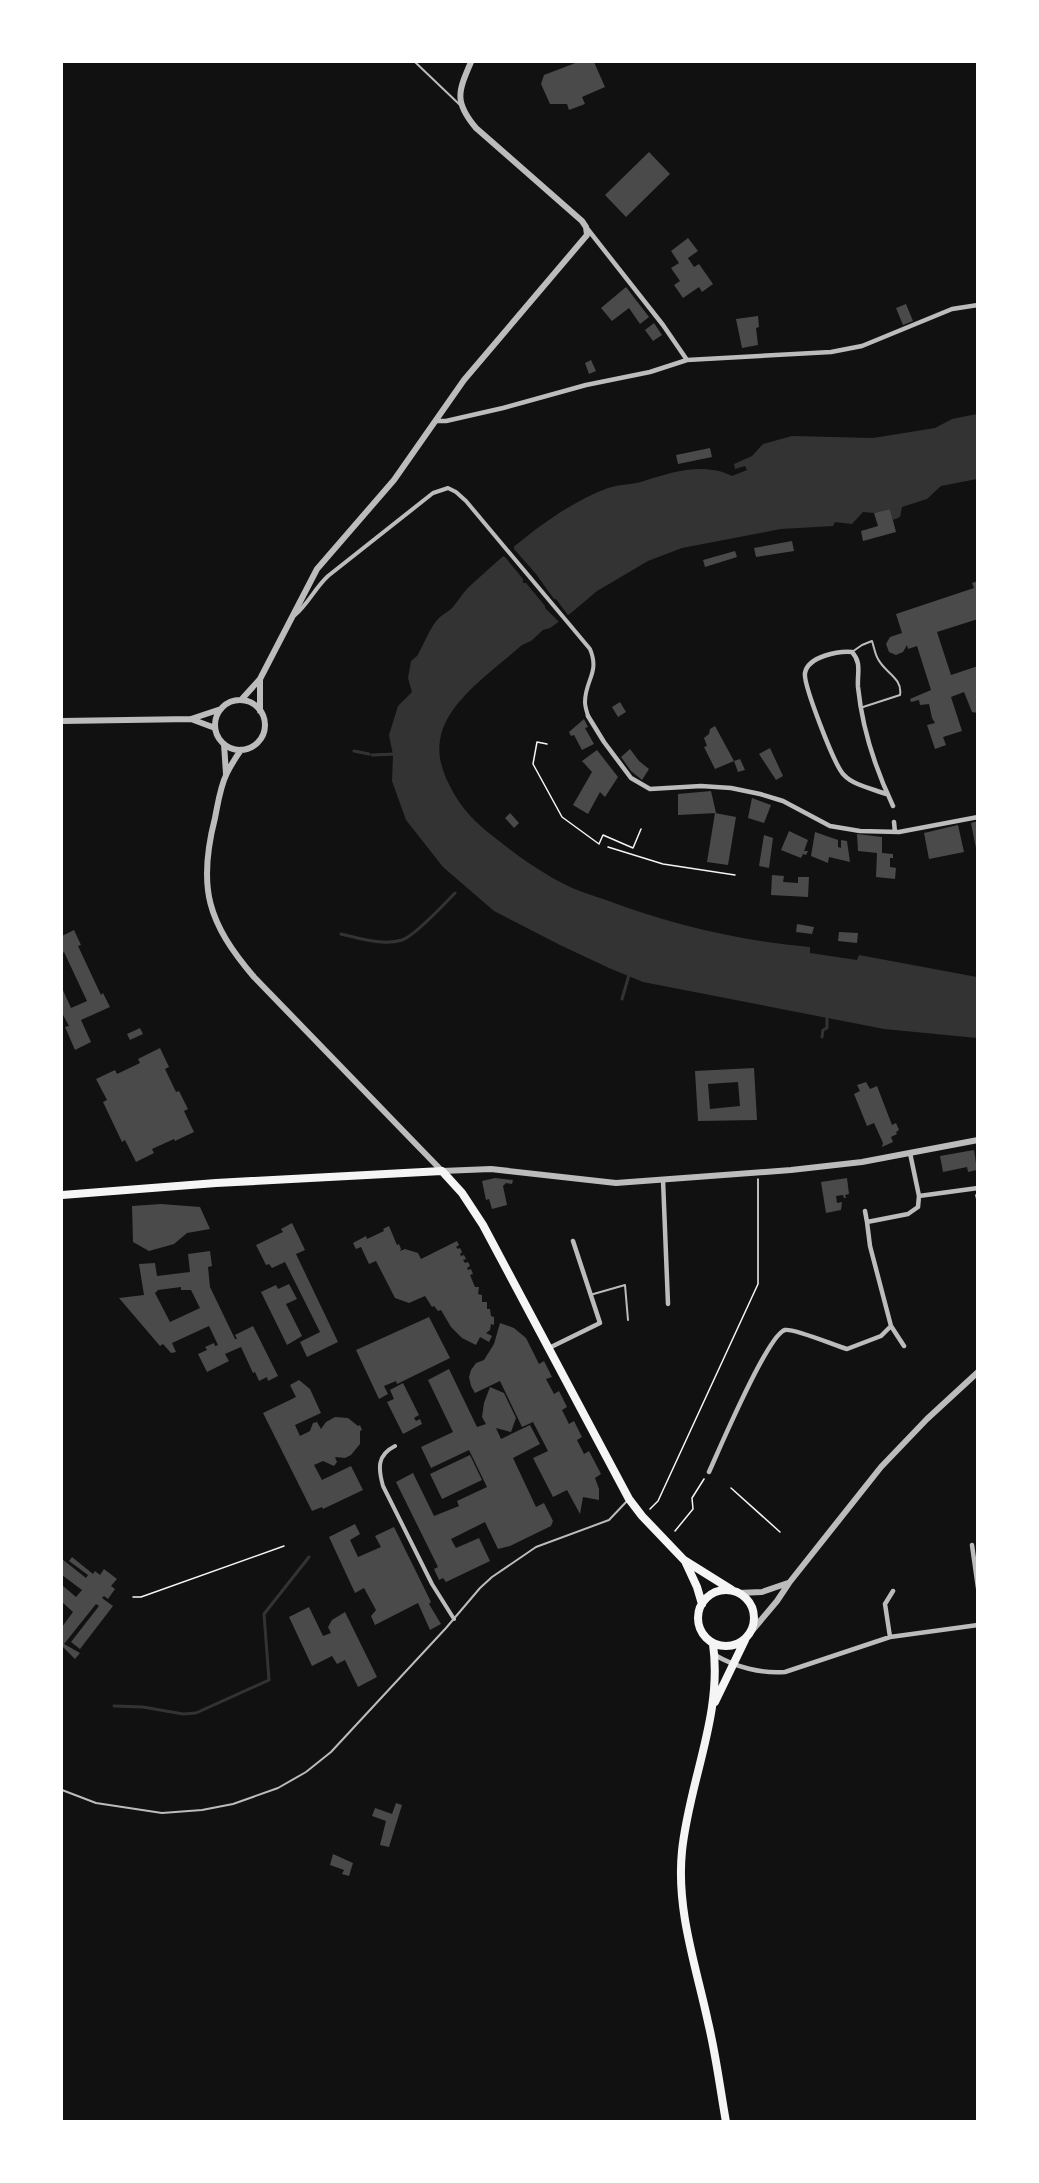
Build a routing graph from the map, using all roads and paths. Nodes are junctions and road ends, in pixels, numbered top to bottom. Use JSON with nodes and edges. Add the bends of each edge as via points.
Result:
{"nodes":[{"id":1,"x":415,"y":62,"type":"edge"},
{"id":2,"x":471,"y":62,"type":"edge"},
{"id":3,"x":462,"y":107,"type":"junction"},
{"id":4,"x":586,"y":227,"type":"junction"},
{"id":5,"x":978,"y":305,"type":"edge"},
{"id":6,"x":687,"y":360,"type":"junction"},
{"id":7,"x":435,"y":421,"type":"junction"},
{"id":8,"x":292,"y":618,"type":"junction"},
{"id":9,"x":852,"y":652,"type":"junction"},
{"id":10,"x":260,"y":679,"type":"junction"},
{"id":11,"x":241,"y":700,"type":"junction"},
{"id":12,"x":862,"y":707,"type":"junction"},
{"id":13,"x":220,"y":709,"type":"junction"},
{"id":14,"x":260,"y":711,"type":"junction"},
{"id":15,"x":588,"y":716,"type":"joint"},
{"id":16,"x":191,"y":718,"type":"junction"},
{"id":17,"x":62,"y":721,"type":"edge"},
{"id":18,"x":215,"y":728,"type":"junction"},
{"id":19,"x":224,"y":744,"type":"junction"},
{"id":20,"x":547,"y":744,"type":"dead end"},
{"id":21,"x":241,"y":750,"type":"junction"},
{"id":22,"x":226,"y":774,"type":"junction"},
{"id":23,"x":886,"y":794,"type":"junction"},
{"id":24,"x":893,"y":806,"type":"dead end"},
{"id":25,"x":978,"y":817,"type":"edge"},
{"id":26,"x":894,"y":822,"type":"dead end"},
{"id":27,"x":641,"y":829,"type":"dead end"},
{"id":28,"x":895,"y":832,"type":"junction"},
{"id":29,"x":608,"y":848,"type":"dead end"},
{"id":30,"x":735,"y":875,"type":"dead end"},
{"id":31,"x":978,"y":1140,"type":"edge"},
{"id":32,"x":909,"y":1153,"type":"junction"},
{"id":33,"x":442,"y":1171,"type":"junction"},
{"id":34,"x":758,"y":1173,"type":"junction"},
{"id":35,"x":663,"y":1180,"type":"junction"},
{"id":36,"x":977,"y":1188,"type":"edge"},
{"id":37,"x":62,"y":1195,"type":"edge"},
{"id":38,"x":919,"y":1197,"type":"junction"},
{"id":39,"x":978,"y":1205,"type":"edge"},
{"id":40,"x":865,"y":1211,"type":"dead end"},
{"id":41,"x":867,"y":1222,"type":"junction"},
{"id":42,"x":573,"y":1241,"type":"dead end"},
{"id":43,"x":590,"y":1295,"type":"junction"},
{"id":44,"x":668,"y":1304,"type":"dead end"},
{"id":45,"x":628,"y":1320,"type":"dead end"},
{"id":46,"x":891,"y":1326,"type":"junction"},
{"id":47,"x":904,"y":1346,"type":"dead end"},
{"id":48,"x":549,"y":1348,"type":"junction"},
{"id":49,"x":978,"y":1372,"type":"edge"},
{"id":50,"x":395,"y":1446,"type":"dead end"},
{"id":51,"x":709,"y":1472,"type":"joint"},
{"id":52,"x":731,"y":1488,"type":"dead end"},
{"id":53,"x":629,"y":1499,"type":"junction"},
{"id":54,"x":642,"y":1516,"type":"junction"},
{"id":55,"x":675,"y":1531,"type":"dead end"},
{"id":56,"x":780,"y":1532,"type":"dead end"},
{"id":57,"x":972,"y":1545,"type":"dead end"},
{"id":58,"x":284,"y":1546,"type":"dead end"},
{"id":59,"x":684,"y":1560,"type":"junction"},
{"id":60,"x":789,"y":1582,"type":"junction"},
{"id":61,"x":978,"y":1588,"type":"edge"},
{"id":62,"x":894,"y":1591,"type":"dead end"},
{"id":63,"x":735,"y":1592,"type":"junction"},
{"id":64,"x":133,"y":1597,"type":"dead end"},
{"id":65,"x":702,"y":1604,"type":"junction"},
{"id":66,"x":454,"y":1619,"type":"junction"},
{"id":67,"x":978,"y":1626,"type":"edge"},
{"id":68,"x":748,"y":1636,"type":"junction"},
{"id":69,"x":891,"y":1637,"type":"junction"},
{"id":70,"x":713,"y":1644,"type":"junction"},
{"id":71,"x":715,"y":1655,"type":"junction"},
{"id":72,"x":734,"y":1664,"type":"junction"},
{"id":73,"x":714,"y":1704,"type":"junction"},
{"id":74,"x":62,"y":1790,"type":"edge"},
{"id":75,"x":726,"y":2121,"type":"edge"}],
"edges":[{"from":1,"to":3,"type":"lane"},
{"from":2,"to":3,"type":"street","via":[[459,94]]},
{"from":3,"to":4,"type":"street","via":[[476,128]]},
{"from":4,"to":6,"type":"street"},
{"from":4,"to":7,"type":"street","via":[[587,235],[464,380]]},
{"from":5,"to":6,"type":"street","via":[[952,309],[862,346],[831,352]]},
{"from":6,"to":7,"type":"street","via":[[503,408]]},
{"from":7,"to":8,"type":"street","via":[[394,480],[317,569]]},
{"from":8,"to":10,"type":"street"},
{"from":8,"to":15,"type":"street","via":[[328,576],[440,489],[448,488],[491,531],[592,654],[594,668],[585,703]]},
{"from":9,"to":12,"type":"street","via":[[858,661]]},
{"from":9,"to":12,"type":"lane","via":[[872,641],[878,658],[901,689],[900,695]]},
{"from":9,"to":23,"type":"street","via":[[815,659],[805,673],[806,681],[840,771],[846,778]]},
{"from":10,"to":11,"type":"street"},
{"from":10,"to":14,"type":"street"},
{"from":11,"to":13,"type":"street"},
{"from":11,"to":14,"type":"street"},
{"from":12,"to":23,"type":"street"},
{"from":13,"to":16,"type":"street"},
{"from":13,"to":18,"type":"street"},
{"from":14,"to":21,"type":"street","via":[[264,722],[261,739]]},
{"from":15,"to":28,"type":"street","via":[[632,778],[650,789],[731,788],[783,801],[830,826]]},
{"from":16,"to":17,"type":"street"},
{"from":16,"to":18,"type":"street"},
{"from":18,"to":19,"type":"street"},
{"from":19,"to":21,"type":"street"},
{"from":19,"to":22,"type":"street"},
{"from":20,"to":27,"type":"path","via":[[537,742],[533,764],[562,817],[599,844],[603,835],[633,848]]},
{"from":21,"to":22,"type":"street"},
{"from":22,"to":33,"type":"street","via":[[206,867],[210,906],[220,932],[254,977]]},
{"from":23,"to":24,"type":"street"},
{"from":25,"to":28,"type":"street"},
{"from":26,"to":28,"type":"street"},
{"from":29,"to":30,"type":"path","via":[[663,864]]},
{"from":31,"to":32,"type":"street"},
{"from":32,"to":34,"type":"street"},
{"from":32,"to":38,"type":"street"},
{"from":33,"to":35,"type":"street","via":[[491,1169],[616,1183]]},
{"from":33,"to":37,"type":"main road"},
{"from":33,"to":48,"type":"main road","via":[[479,1218]]},
{"from":34,"to":35,"type":"street"},
{"from":34,"to":54,"type":"path","via":[[758,1284],[658,1501]]},
{"from":35,"to":44,"type":"street"},
{"from":36,"to":38,"type":"street"},
{"from":36,"to":39,"type":"path"},
{"from":38,"to":41,"type":"street","via":[[914,1212]]},
{"from":40,"to":41,"type":"street"},
{"from":41,"to":46,"type":"street"},
{"from":42,"to":43,"type":"street"},
{"from":43,"to":45,"type":"lane","via":[[626,1285]]},
{"from":43,"to":48,"type":"street","via":[[600,1323]]},
{"from":46,"to":47,"type":"street"},
{"from":46,"to":51,"type":"street","via":[[881,1336],[847,1350],[790,1330],[779,1334],[762,1359]]},
{"from":48,"to":53,"type":"main road"},
{"from":49,"to":60,"type":"street","via":[[881,1467]]},
{"from":50,"to":66,"type":"street","via":[[386,1450],[380,1462],[383,1486]]},
{"from":51,"to":55,"type":"path","via":[[692,1498],[693,1509]]},
{"from":52,"to":56,"type":"path"},
{"from":53,"to":54,"type":"main road"},
{"from":53,"to":66,"type":"lane","via":[[609,1520],[525,1553],[480,1588]]},
{"from":54,"to":59,"type":"main road"},
{"from":57,"to":61,"type":"street"},
{"from":58,"to":64,"type":"path"},
{"from":59,"to":63,"type":"main road"},
{"from":59,"to":65,"type":"main road"},
{"from":60,"to":63,"type":"street","via":[[762,1592]]},
{"from":60,"to":68,"type":"street"},
{"from":62,"to":69,"type":"street","via":[[885,1604]]},
{"from":63,"to":65,"type":"main road","via":[[714,1593]]},
{"from":63,"to":68,"type":"main road","via":[[745,1597],[753,1613],[754,1623]]},
{"from":65,"to":70,"type":"main road","via":[[698,1622]]},
{"from":66,"to":74,"type":"lane","via":[[331,1752],[278,1788],[233,1804],[162,1813],[96,1803]]},
{"from":67,"to":69,"type":"street"},
{"from":68,"to":70,"type":"main road","via":[[730,1646]]},
{"from":68,"to":72,"type":"main road"},
{"from":69,"to":72,"type":"street","via":[[785,1672]]},
{"from":70,"to":71,"type":"main road"},
{"from":71,"to":72,"type":"street"},
{"from":71,"to":73,"type":"main road"},
{"from":72,"to":73,"type":"main road"},
{"from":73,"to":75,"type":"main road","via":[[682,1851],[681,1894]]}]}
